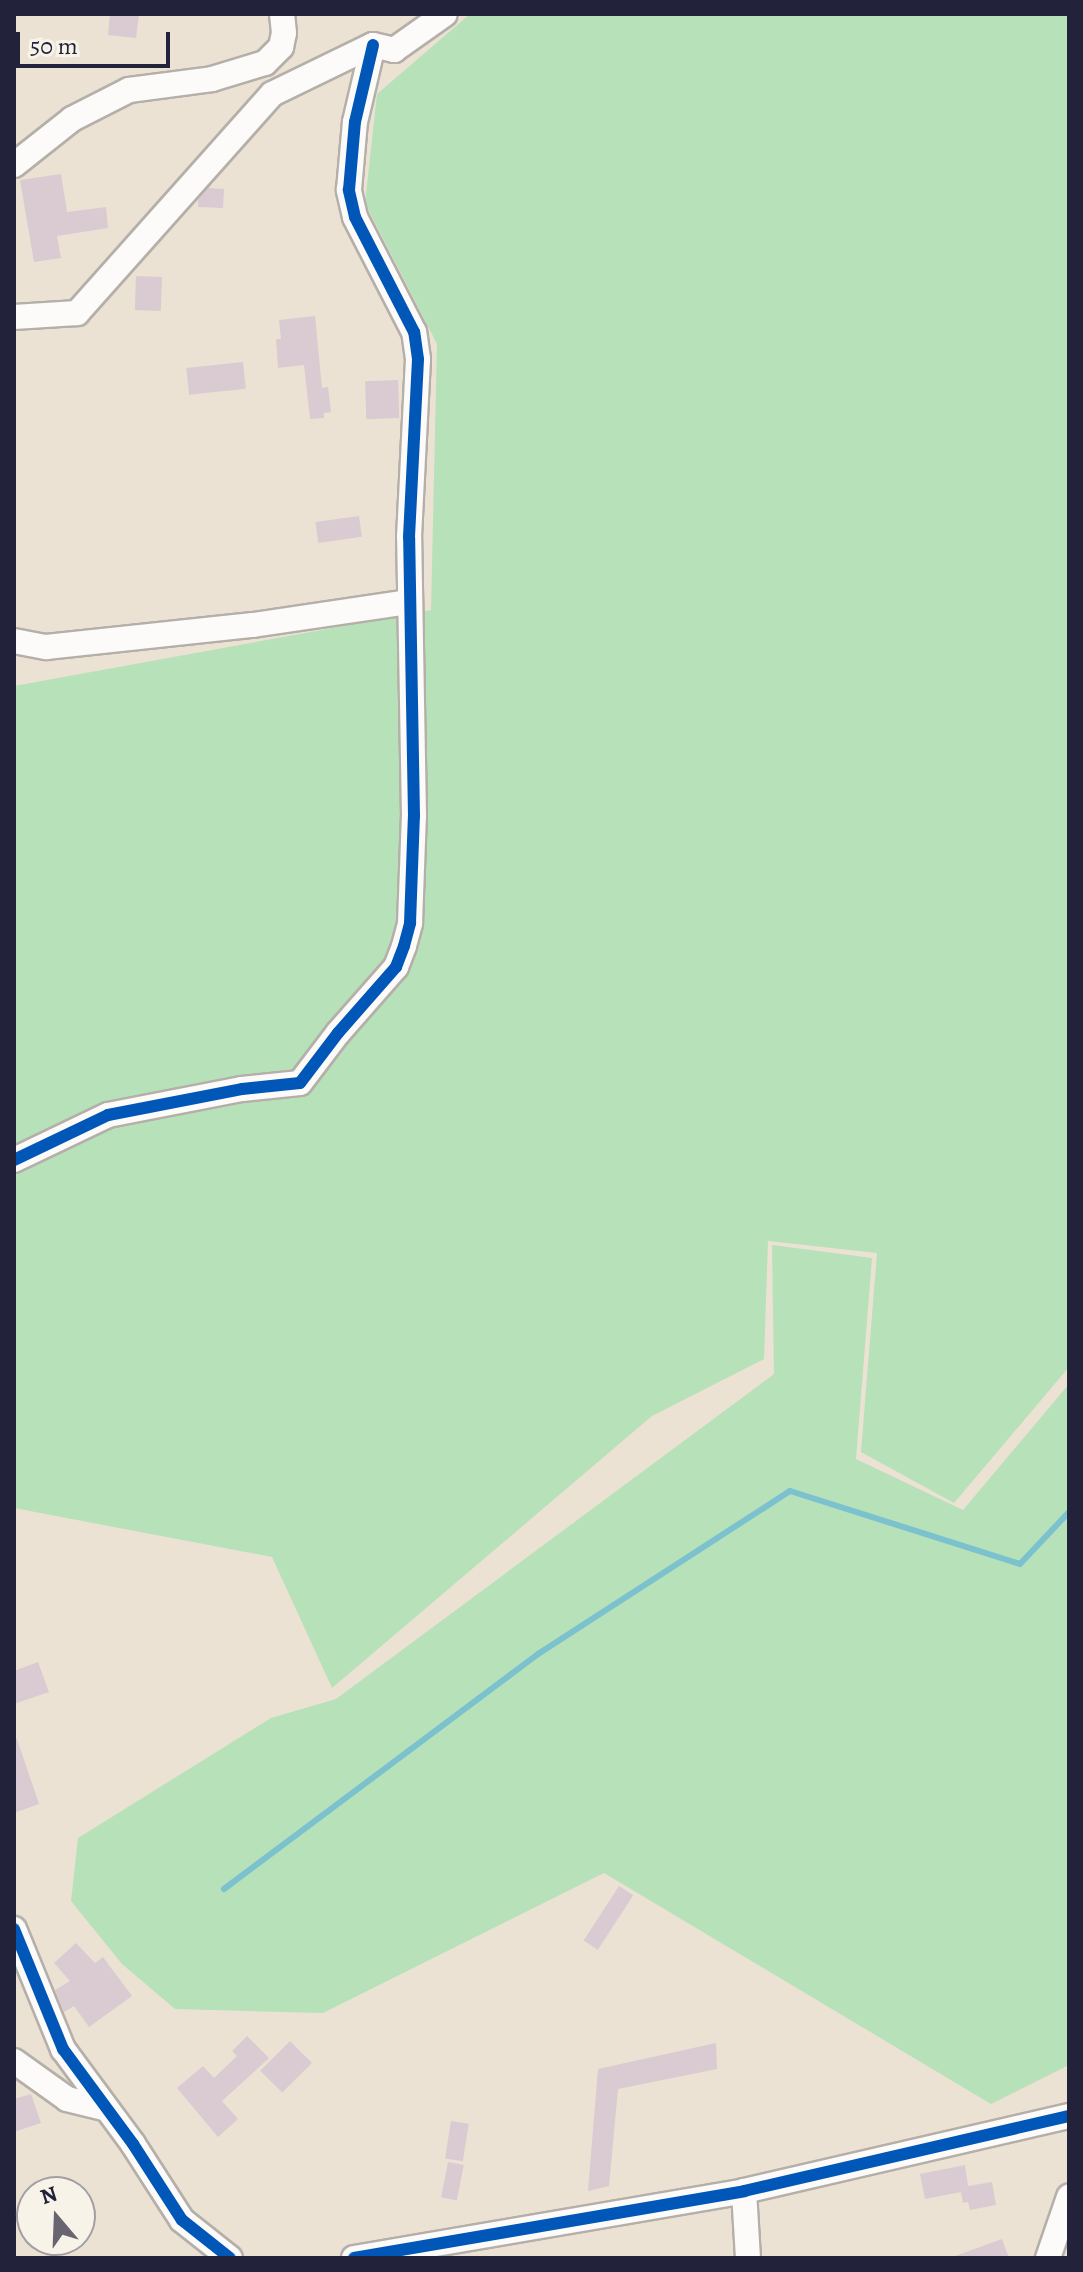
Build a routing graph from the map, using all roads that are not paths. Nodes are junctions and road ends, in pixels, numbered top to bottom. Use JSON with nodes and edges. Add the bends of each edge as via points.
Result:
{"nodes":[{"id":1,"x":282,"y":14,"type":"edge"},
{"id":2,"x":445,"y":14,"type":"edge"},
{"id":3,"x":373,"y":45,"type":"junction"},
{"id":4,"x":14,"y":165,"type":"edge"},
{"id":5,"x":14,"y":317,"type":"edge"},
{"id":6,"x":409,"y":602,"type":"junction"},
{"id":7,"x":14,"y":641,"type":"edge"},
{"id":8,"x":14,"y":1160,"type":"edge"},
{"id":9,"x":14,"y":1929,"type":"edge"},
{"id":10,"x":14,"y":2061,"type":"edge"},
{"id":11,"x":103,"y":2108,"type":"junction"},
{"id":12,"x":1069,"y":2116,"type":"edge"},
{"id":13,"x":744,"y":2191,"type":"junction"},
{"id":14,"x":1069,"y":2197,"type":"edge"},
{"id":15,"x":230,"y":2258,"type":"edge"},
{"id":16,"x":354,"y":2258,"type":"edge"},
{"id":17,"x":748,"y":2258,"type":"edge"},
{"id":18,"x":1048,"y":2258,"type":"edge"}],
"edges":[{"from":1,"to":4,"type":"street","via":[[281,47],[265,63],[212,79],[129,90],[72,119]]},
{"from":2,"to":3,"type":"street","via":[[394,50]]},
{"from":3,"to":5,"type":"street","via":[[272,94],[77,313]]},
{"from":3,"to":6,"type":"street","via":[[355,122],[349,190],[355,217],[416,342]]},
{"from":6,"to":7,"type":"street","via":[[46,647]]},
{"from":6,"to":8,"type":"street","via":[[414,816],[410,923],[396,967],[300,1083],[108,1115]]},
{"from":9,"to":11,"type":"street","via":[[63,2049]]},
{"from":10,"to":11,"type":"street","via":[[67,2099]]},
{"from":11,"to":15,"type":"street","via":[[182,2220]]},
{"from":12,"to":13,"type":"street"},
{"from":13,"to":16,"type":"street"},
{"from":13,"to":17,"type":"street"},
{"from":14,"to":18,"type":"street"}]}
